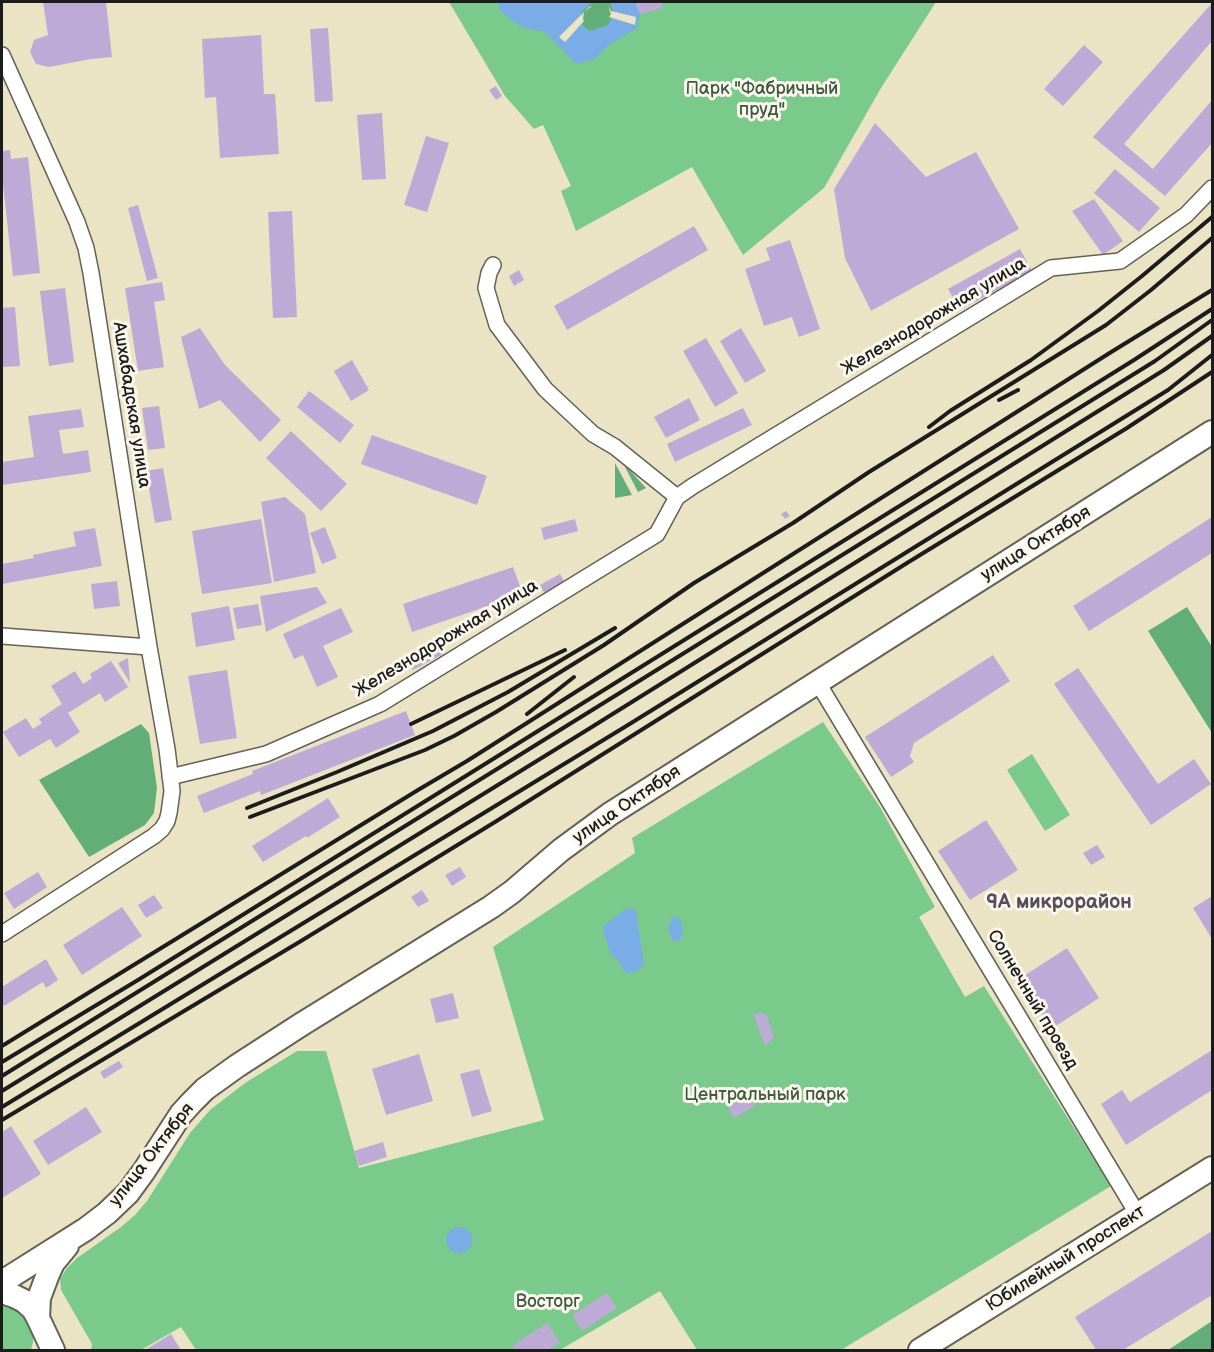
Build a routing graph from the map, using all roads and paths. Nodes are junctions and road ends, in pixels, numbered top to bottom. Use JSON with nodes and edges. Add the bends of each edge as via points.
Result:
{"nodes":[{"id":1,"x":2,"y":55,"type":"edge"},
{"id":2,"x":1212,"y":188,"type":"edge"},
{"id":3,"x":493,"y":265,"type":"dead end"},
{"id":4,"x":1212,"y":432,"type":"edge"},
{"id":5,"x":677,"y":497,"type":"junction"},
{"id":6,"x":2,"y":636,"type":"edge"},
{"id":7,"x":149,"y":647,"type":"junction"},
{"id":8,"x":818,"y":683,"type":"junction"},
{"id":9,"x":170,"y":777,"type":"junction"},
{"id":10,"x":2,"y":934,"type":"edge"},
{"id":11,"x":1212,"y":1168,"type":"edge"},
{"id":12,"x":1138,"y":1215,"type":"junction"},
{"id":13,"x":86,"y":1229,"type":"junction"},
{"id":14,"x":2,"y":1282,"type":"edge"},
{"id":15,"x":2,"y":1293,"type":"edge"},
{"id":16,"x":40,"y":1323,"type":"junction"},
{"id":17,"x":41,"y":1350,"type":"edge"},
{"id":18,"x":52,"y":1350,"type":"edge"},
{"id":19,"x":920,"y":1350,"type":"edge"}],
"edges":[{"from":1,"to":7,"type":"street","name":"Ашхабадская улица","via":[[86,248]]},
{"from":2,"to":5,"type":"street","name":"Железнодорожная улица","via":[[1186,214],[1120,261],[1051,268]]},
{"from":3,"to":5,"type":"street","via":[[486,288],[496,325],[545,389],[592,434],[615,447]]},
{"from":4,"to":8,"type":"street","name":"улица Октября"},
{"from":5,"to":9,"type":"street","name":"Железнодорожная улица","via":[[657,534],[380,704],[266,754]]},
{"from":6,"to":7,"type":"street"},
{"from":7,"to":9,"type":"street","name":"Ашхабадская улица"},
{"from":8,"to":12,"type":"street","name":"Солнечный проезд"},
{"from":8,"to":13,"type":"street","name":"улица Октября","via":[[583,833],[491,907],[205,1089],[181,1114],[128,1193]]},
{"from":9,"to":10,"type":"street","name":"Ашхабадская улица","via":[[170,813],[162,829]]},
{"from":11,"to":12,"type":"street","name":"Юбилейный проспект"},
{"from":12,"to":19,"type":"street","name":"Юбилейный проспект"},
{"from":13,"to":14,"type":"street","name":"улица Октября"},
{"from":13,"to":16,"type":"street","name":"улица Октября","via":[[53,1263],[39,1298]]},
{"from":15,"to":16,"type":"street","via":[[24,1301]]},
{"from":16,"to":17,"type":"street","name":"улица Октября","via":[[44,1341]]},
{"from":16,"to":18,"type":"street"}]}
